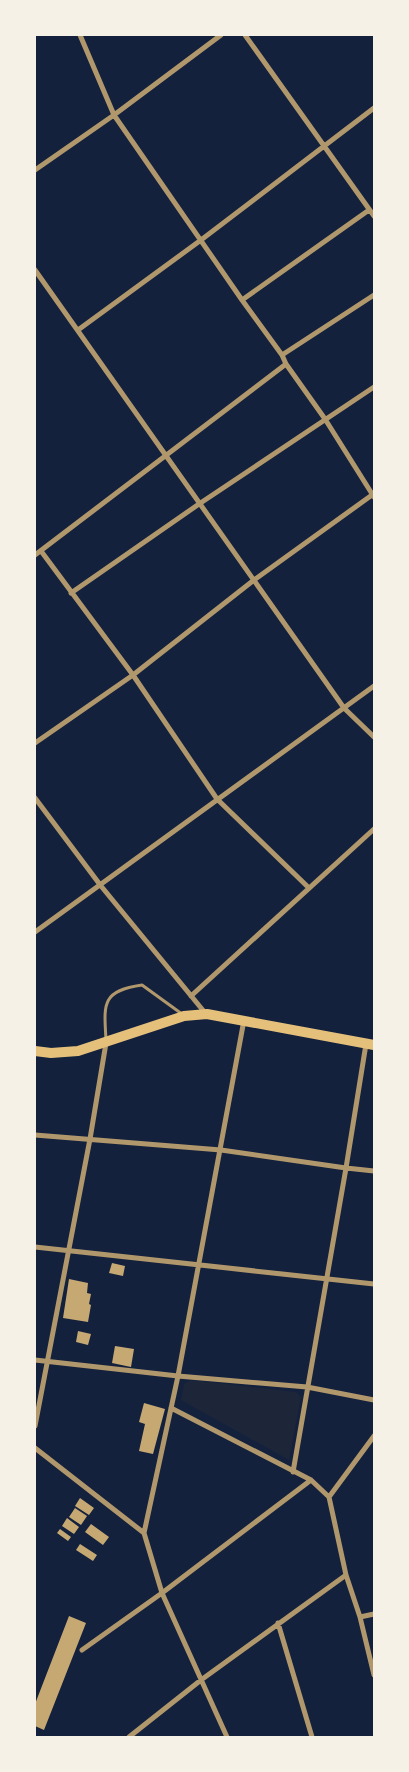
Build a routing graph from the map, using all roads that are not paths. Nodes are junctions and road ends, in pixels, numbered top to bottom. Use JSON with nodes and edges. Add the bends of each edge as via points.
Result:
{"nodes":[{"id":1,"x":80,"y":35,"type":"edge"},
{"id":2,"x":221,"y":35,"type":"edge"},
{"id":3,"x":245,"y":35,"type":"edge"},
{"id":4,"x":374,"y":108,"type":"edge"},
{"id":5,"x":114,"y":115,"type":"junction"},
{"id":6,"x":324,"y":146,"type":"junction"},
{"id":7,"x":35,"y":170,"type":"edge"},
{"id":8,"x":369,"y":210,"type":"junction"},
{"id":9,"x":374,"y":216,"type":"edge"},
{"id":10,"x":201,"y":240,"type":"junction"},
{"id":11,"x":35,"y":270,"type":"edge"},
{"id":12,"x":374,"y":295,"type":"edge"},
{"id":13,"x":242,"y":300,"type":"junction"},
{"id":14,"x":78,"y":330,"type":"junction"},
{"id":15,"x":282,"y":355,"type":"junction"},
{"id":16,"x":286,"y":364,"type":"junction"},
{"id":17,"x":374,"y":387,"type":"edge"},
{"id":18,"x":325,"y":419,"type":"junction"},
{"id":19,"x":165,"y":456,"type":"junction"},
{"id":20,"x":373,"y":496,"type":"edge"},
{"id":21,"x":199,"y":504,"type":"junction"},
{"id":22,"x":41,"y":551,"type":"junction"},
{"id":23,"x":35,"y":555,"type":"edge"},
{"id":24,"x":254,"y":580,"type":"junction"},
{"id":25,"x":71,"y":593,"type":"junction"},
{"id":26,"x":132,"y":675,"type":"junction"},
{"id":27,"x":374,"y":686,"type":"edge"},
{"id":28,"x":344,"y":708,"type":"junction"},
{"id":29,"x":374,"y":737,"type":"edge"},
{"id":30,"x":35,"y":743,"type":"edge"},
{"id":31,"x":35,"y":798,"type":"edge"},
{"id":32,"x":217,"y":799,"type":"junction"},
{"id":33,"x":374,"y":828,"type":"edge"},
{"id":34,"x":101,"y":886,"type":"junction"},
{"id":35,"x":309,"y":888,"type":"junction"},
{"id":36,"x":35,"y":932,"type":"edge"},
{"id":37,"x":191,"y":996,"type":"junction"},
{"id":38,"x":207,"y":1014,"type":"junction"},
{"id":39,"x":184,"y":1016,"type":"junction"},
{"id":40,"x":244,"y":1020,"type":"junction"},
{"id":41,"x":106,"y":1043,"type":"junction"},
{"id":42,"x":370,"y":1044,"type":"edge"},
{"id":43,"x":35,"y":1051,"type":"edge"},
{"id":44,"x":35,"y":1135,"type":"edge"},
{"id":45,"x":90,"y":1139,"type":"junction"},
{"id":46,"x":221,"y":1150,"type":"junction"},
{"id":47,"x":346,"y":1168,"type":"junction"},
{"id":48,"x":374,"y":1171,"type":"edge"},
{"id":49,"x":35,"y":1246,"type":"edge"},
{"id":50,"x":68,"y":1250,"type":"junction"},
{"id":51,"x":200,"y":1264,"type":"junction"},
{"id":52,"x":326,"y":1279,"type":"junction"},
{"id":53,"x":374,"y":1284,"type":"edge"},
{"id":54,"x":35,"y":1360,"type":"edge"},
{"id":55,"x":48,"y":1362,"type":"junction"},
{"id":56,"x":178,"y":1376,"type":"junction"},
{"id":57,"x":307,"y":1387,"type":"junction"},
{"id":58,"x":374,"y":1400,"type":"edge"},
{"id":59,"x":172,"y":1408,"type":"junction"},
{"id":60,"x":35,"y":1426,"type":"edge"},
{"id":61,"x":374,"y":1436,"type":"edge"},
{"id":62,"x":35,"y":1448,"type":"edge"},
{"id":63,"x":293,"y":1472,"type":"junction"},
{"id":64,"x":311,"y":1480,"type":"junction"},
{"id":65,"x":329,"y":1497,"type":"junction"},
{"id":66,"x":144,"y":1534,"type":"junction"},
{"id":67,"x":346,"y":1574,"type":"junction"},
{"id":68,"x":162,"y":1593,"type":"junction"},
{"id":69,"x":374,"y":1614,"type":"edge"},
{"id":70,"x":360,"y":1617,"type":"junction"},
{"id":71,"x":278,"y":1623,"type":"junction"},
{"id":72,"x":82,"y":1650,"type":"dead end"},
{"id":73,"x":374,"y":1675,"type":"edge"},
{"id":74,"x":201,"y":1680,"type":"junction"},
{"id":75,"x":129,"y":1737,"type":"edge"},
{"id":76,"x":227,"y":1737,"type":"edge"},
{"id":77,"x":312,"y":1737,"type":"edge"}],
"edges":[{"from":1,"to":5,"type":"street"},
{"from":2,"to":5,"type":"street"},
{"from":3,"to":6,"type":"street"},
{"from":4,"to":6,"type":"street"},
{"from":5,"to":7,"type":"street"},
{"from":5,"to":10,"type":"street"},
{"from":6,"to":8,"type":"street"},
{"from":6,"to":10,"type":"street"},
{"from":8,"to":9,"type":"street"},
{"from":8,"to":13,"type":"street"},
{"from":10,"to":13,"type":"street"},
{"from":10,"to":14,"type":"street"},
{"from":11,"to":14,"type":"street"},
{"from":12,"to":15,"type":"street"},
{"from":13,"to":15,"type":"street"},
{"from":14,"to":19,"type":"street"},
{"from":15,"to":16,"type":"street"},
{"from":16,"to":18,"type":"street"},
{"from":16,"to":19,"type":"street"},
{"from":17,"to":18,"type":"street"},
{"from":18,"to":20,"type":"street"},
{"from":18,"to":21,"type":"street"},
{"from":19,"to":21,"type":"street"},
{"from":19,"to":22,"type":"street"},
{"from":20,"to":24,"type":"street"},
{"from":21,"to":24,"type":"street"},
{"from":21,"to":25,"type":"street"},
{"from":22,"to":23,"type":"street"},
{"from":22,"to":25,"type":"street"},
{"from":24,"to":26,"type":"street"},
{"from":24,"to":28,"type":"street"},
{"from":25,"to":26,"type":"street"},
{"from":26,"to":30,"type":"street"},
{"from":26,"to":32,"type":"street"},
{"from":27,"to":28,"type":"street"},
{"from":28,"to":29,"type":"street"},
{"from":28,"to":32,"type":"street"},
{"from":31,"to":34,"type":"street"},
{"from":32,"to":34,"type":"street"},
{"from":32,"to":35,"type":"street"},
{"from":33,"to":35,"type":"street"},
{"from":34,"to":36,"type":"street"},
{"from":34,"to":37,"type":"street"},
{"from":35,"to":37,"type":"street"},
{"from":37,"to":38,"type":"street"},
{"from":38,"to":39,"type":"highway"},
{"from":38,"to":40,"type":"highway"},
{"from":39,"to":41,"type":"highway"},
{"from":39,"to":41,"type":"lane","via":[[142,985],[125,987],[109,998],[105,1008]]},
{"from":40,"to":42,"type":"highway"},
{"from":40,"to":46,"type":"street"},
{"from":41,"to":43,"type":"highway","via":[[78,1051],[51,1054]]},
{"from":41,"to":45,"type":"street"},
{"from":42,"to":47,"type":"street"},
{"from":44,"to":45,"type":"street"},
{"from":45,"to":46,"type":"street"},
{"from":45,"to":50,"type":"street"},
{"from":46,"to":47,"type":"street"},
{"from":46,"to":51,"type":"street"},
{"from":47,"to":48,"type":"street"},
{"from":47,"to":52,"type":"street"},
{"from":49,"to":50,"type":"street"},
{"from":50,"to":51,"type":"street"},
{"from":50,"to":55,"type":"street"},
{"from":51,"to":52,"type":"street"},
{"from":51,"to":56,"type":"street"},
{"from":52,"to":53,"type":"street"},
{"from":52,"to":57,"type":"street"},
{"from":54,"to":55,"type":"street"},
{"from":55,"to":56,"type":"street"},
{"from":55,"to":60,"type":"street"},
{"from":56,"to":57,"type":"street"},
{"from":56,"to":59,"type":"street"},
{"from":57,"to":58,"type":"street"},
{"from":57,"to":63,"type":"street"},
{"from":59,"to":63,"type":"street"},
{"from":59,"to":66,"type":"street"},
{"from":61,"to":65,"type":"street"},
{"from":62,"to":66,"type":"street"},
{"from":63,"to":64,"type":"street"},
{"from":64,"to":65,"type":"street"},
{"from":64,"to":68,"type":"street"},
{"from":65,"to":67,"type":"street"},
{"from":66,"to":68,"type":"street"},
{"from":67,"to":70,"type":"street"},
{"from":67,"to":71,"type":"street"},
{"from":68,"to":72,"type":"street"},
{"from":68,"to":74,"type":"street"},
{"from":69,"to":70,"type":"street"},
{"from":70,"to":73,"type":"street"},
{"from":71,"to":74,"type":"street"},
{"from":71,"to":77,"type":"street"},
{"from":74,"to":75,"type":"street"},
{"from":74,"to":76,"type":"street"}]}
